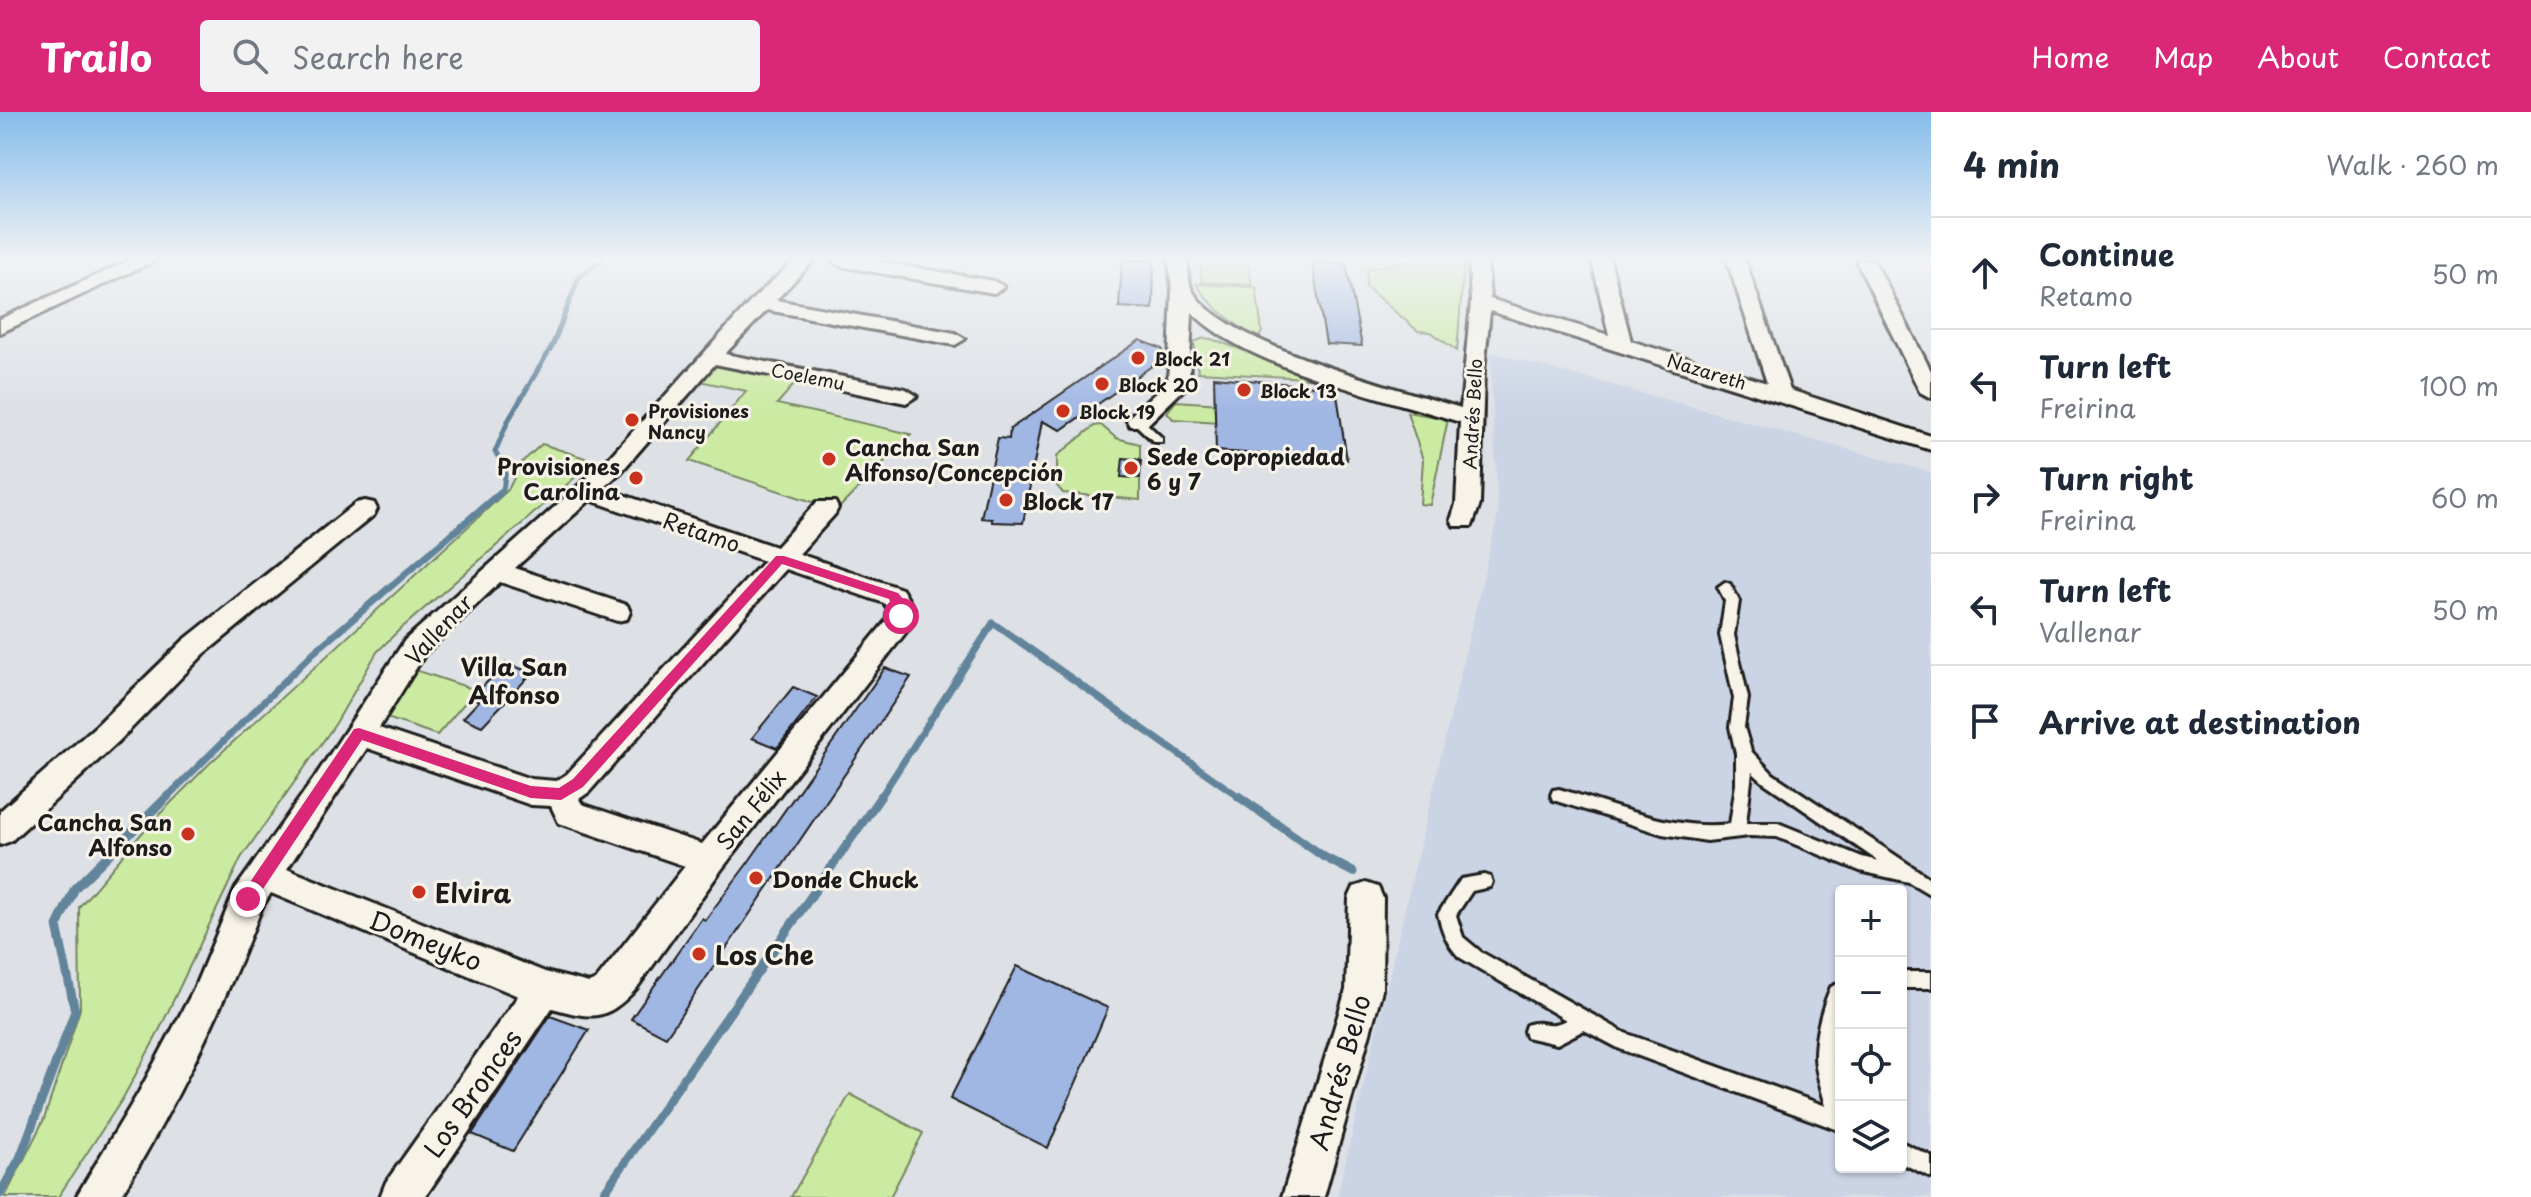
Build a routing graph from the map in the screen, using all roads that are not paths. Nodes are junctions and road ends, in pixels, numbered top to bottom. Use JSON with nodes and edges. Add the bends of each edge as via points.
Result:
{"nodes":[{"id":1,"x":34,"y":311,"type":"edge"},
{"id":2,"x":753,"y":311,"type":"edge"},
{"id":3,"x":801,"y":311,"type":"edge"},
{"id":4,"x":1181,"y":311,"type":"edge"},
{"id":5,"x":1203,"y":311,"type":"edge"},
{"id":6,"x":1480,"y":311,"type":"edge"},
{"id":7,"x":1510,"y":311,"type":"edge"},
{"id":8,"x":1613,"y":311,"type":"edge"},
{"id":9,"x":1753,"y":311,"type":"edge"},
{"id":10,"x":1890,"y":311,"type":"edge"},
{"id":11,"x":0,"y":327,"type":"edge"},
{"id":12,"x":1225,"y":331,"type":"junction"},
{"id":13,"x":1180,"y":338,"type":"junction"},
{"id":14,"x":955,"y":339,"type":"dead end"},
{"id":15,"x":1621,"y":344,"type":"junction"},
{"id":16,"x":710,"y":357,"type":"junction"},
{"id":17,"x":1931,"y":392,"type":"edge"},
{"id":18,"x":1781,"y":394,"type":"junction"},
{"id":19,"x":906,"y":396,"type":"dead end"},
{"id":20,"x":1471,"y":418,"type":"junction"},
{"id":21,"x":1138,"y":421,"type":"joint"},
{"id":22,"x":1158,"y":440,"type":"dead end"},
{"id":23,"x":1931,"y":443,"type":"edge"},
{"id":24,"x":587,"y":491,"type":"junction"},
{"id":25,"x":826,"y":508,"type":"dead end"},
{"id":26,"x":365,"y":509,"type":"dead end"},
{"id":27,"x":1463,"y":520,"type":"dead end"},
{"id":28,"x":780,"y":559,"type":"junction"},
{"id":29,"x":495,"y":571,"type":"junction"},
{"id":30,"x":1725,"y":587,"type":"dead end"},
{"id":31,"x":901,"y":609,"type":"joint"},
{"id":32,"x":617,"y":612,"type":"dead end"},
{"id":33,"x":359,"y":733,"type":"junction"},
{"id":34,"x":1744,"y":754,"type":"junction"},
{"id":35,"x":561,"y":794,"type":"junction"},
{"id":36,"x":1559,"y":795,"type":"dead end"},
{"id":37,"x":1737,"y":830,"type":"junction"},
{"id":38,"x":0,"y":831,"type":"edge"},
{"id":39,"x":709,"y":860,"type":"junction"},
{"id":40,"x":264,"y":875,"type":"junction"},
{"id":41,"x":1912,"y":878,"type":"junction"},
{"id":42,"x":1484,"y":882,"type":"dead end"},
{"id":43,"x":1931,"y":888,"type":"edge"},
{"id":44,"x":1366,"y":898,"type":"dead end"},
{"id":45,"x":1907,"y":980,"type":"edge"},
{"id":46,"x":1931,"y":980,"type":"edge"},
{"id":47,"x":544,"y":989,"type":"junction"},
{"id":48,"x":1835,"y":1000,"type":"edge"},
{"id":49,"x":590,"y":1001,"type":"joint"},
{"id":50,"x":1584,"y":1020,"type":"junction"},
{"id":51,"x":1533,"y":1031,"type":"dead end"},
{"id":52,"x":1835,"y":1101,"type":"edge"},
{"id":53,"x":1835,"y":1119,"type":"edge"},
{"id":54,"x":1907,"y":1155,"type":"edge"},
{"id":55,"x":1931,"y":1167,"type":"edge"},
{"id":56,"x":97,"y":1197,"type":"edge"},
{"id":57,"x":401,"y":1197,"type":"edge"},
{"id":58,"x":1303,"y":1197,"type":"edge"}],
"edges":[{"from":1,"to":11,"type":"street"},
{"from":2,"to":16,"type":"street","name":"Vallenar"},
{"from":3,"to":14,"type":"street"},
{"from":4,"to":13,"type":"street"},
{"from":5,"to":12,"type":"street"},
{"from":6,"to":20,"type":"street","name":"Andrés Bello"},
{"from":7,"to":15,"type":"street","name":"Nazareth"},
{"from":8,"to":15,"type":"street"},
{"from":9,"to":18,"type":"street"},
{"from":10,"to":17,"type":"street"},
{"from":12,"to":13,"type":"street","via":[[1200,330]]},
{"from":12,"to":20,"type":"street","via":[[1290,361]]},
{"from":13,"to":21,"type":"street","via":[[1178,384]]},
{"from":15,"to":18,"type":"street","name":"Nazareth"},
{"from":16,"to":19,"type":"street","name":"Coelemu"},
{"from":16,"to":24,"type":"street","name":"Vallenar"},
{"from":18,"to":23,"type":"street","name":"Nazareth"},
{"from":20,"to":27,"type":"street","name":"Andrés Bello"},
{"from":21,"to":22,"type":"lane"},
{"from":24,"to":28,"type":"street","name":"Retamo"},
{"from":24,"to":29,"type":"street","name":"Vallenar"},
{"from":25,"to":28,"type":"street"},
{"from":26,"to":38,"type":"street","via":[[194,647]]},
{"from":28,"to":31,"type":"street","name":"Retamo","via":[[893,596]]},
{"from":28,"to":35,"type":"street","via":[[578,783]]},
{"from":29,"to":32,"type":"street"},
{"from":29,"to":33,"type":"street","name":"Vallenar","via":[[415,647]]},
{"from":30,"to":34,"type":"lane","via":[[1732,601],[1727,635],[1741,698],[1737,727]]},
{"from":31,"to":39,"type":"street","name":"San Félix","via":[[899,623]]},
{"from":33,"to":35,"type":"street","via":[[531,792]]},
{"from":33,"to":40,"type":"street","name":"Vallenar"},
{"from":34,"to":37,"type":"lane"},
{"from":34,"to":41,"type":"lane","via":[[1768,778]]},
{"from":35,"to":39,"type":"street","via":[[570,814]]},
{"from":36,"to":37,"type":"lane","via":[[1662,827],[1707,834]]},
{"from":37,"to":41,"type":"lane","via":[[1778,830],[1860,864]]},
{"from":39,"to":49,"type":"street","name":"San Félix","via":[[623,977]]},
{"from":40,"to":47,"type":"street","name":"Domeyko"},
{"from":40,"to":56,"type":"street","name":"Vallenar","via":[[248,899],[207,1001],[153,1106]]},
{"from":41,"to":43,"type":"lane"},
{"from":42,"to":50,"type":"lane","via":[[1467,884],[1447,914],[1450,935],[1469,956]]},
{"from":44,"to":58,"type":"street","name":"Andrés Bello","via":[[1364,990]]},
{"from":45,"to":46,"type":"lane"},
{"from":47,"to":49,"type":"street","name":"Domeyko"},
{"from":47,"to":57,"type":"street","name":"Los Bronces"},
{"from":48,"to":52,"type":"lane","via":[[1824,1057]]},
{"from":50,"to":51,"type":"lane","via":[[1557,1035]]},
{"from":50,"to":53,"type":"lane","via":[[1620,1040]]},
{"from":54,"to":55,"type":"lane"}]}
